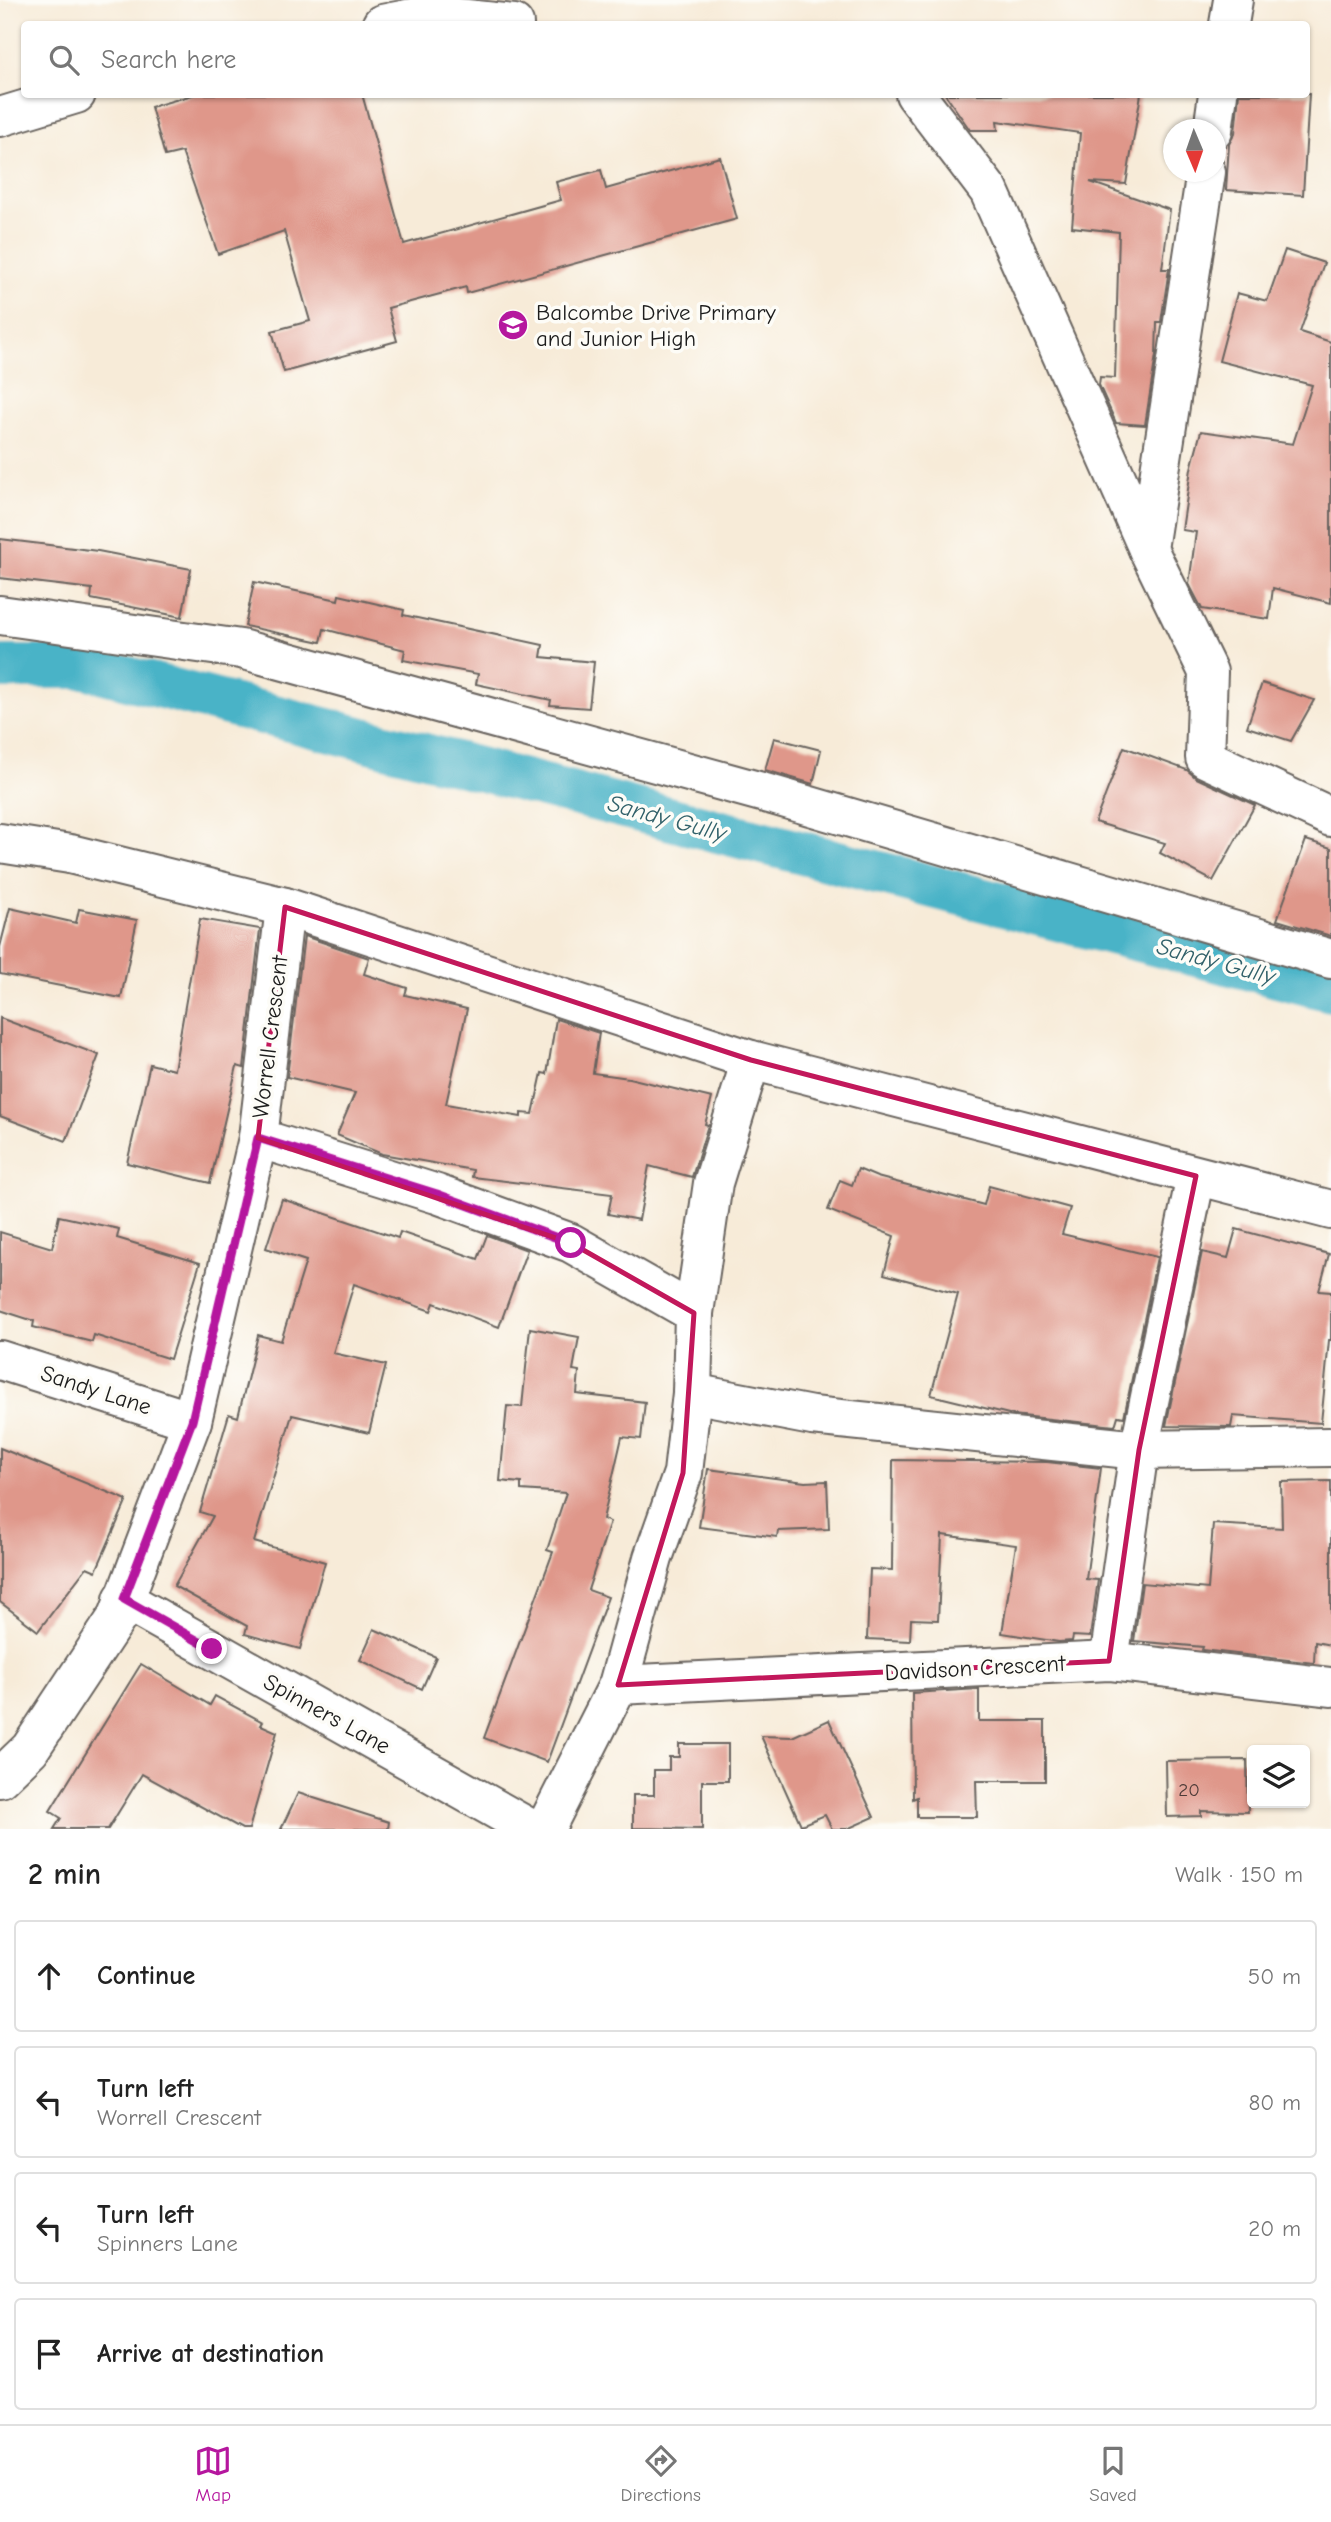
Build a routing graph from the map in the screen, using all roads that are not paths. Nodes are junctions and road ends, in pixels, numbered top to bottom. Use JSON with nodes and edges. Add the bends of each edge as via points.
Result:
{"nodes":[{"id":1,"x":1233,"y":0,"type":"edge"},
{"id":2,"x":429,"y":7,"type":"edge"},
{"id":3,"x":390,"y":21,"type":"edge"},
{"id":4,"x":499,"y":21,"type":"edge"},
{"id":5,"x":1230,"y":21,"type":"edge"},
{"id":6,"x":63,"y":98,"type":"edge"},
{"id":7,"x":918,"y":98,"type":"edge"},
{"id":8,"x":1217,"y":98,"type":"edge"},
{"id":9,"x":0,"y":117,"type":"edge"},
{"id":10,"x":1215,"y":119,"type":"edge"},
{"id":11,"x":1204,"y":182,"type":"edge"},
{"id":12,"x":1148,"y":549,"type":"junction"},
{"id":13,"x":0,"y":615,"type":"edge"},
{"id":14,"x":1331,"y":817,"type":"edge"},
{"id":15,"x":0,"y":843,"type":"edge"},
{"id":16,"x":285,"y":907,"type":"junction"},
{"id":17,"x":1331,"y":959,"type":"edge"},
{"id":18,"x":751,"y":1060,"type":"junction"},
{"id":19,"x":258,"y":1138,"type":"junction"},
{"id":20,"x":1196,"y":1176,"type":"junction"},
{"id":21,"x":1331,"y":1210,"type":"edge"},
{"id":22,"x":694,"y":1313,"type":"junction"},
{"id":23,"x":0,"y":1360,"type":"edge"},
{"id":24,"x":692,"y":1393,"type":"junction"},
{"id":25,"x":192,"y":1421,"type":"junction"},
{"id":26,"x":1331,"y":1447,"type":"edge"},
{"id":27,"x":1139,"y":1450,"type":"junction"},
{"id":28,"x":124,"y":1599,"type":"junction"},
{"id":29,"x":1109,"y":1661,"type":"junction"},
{"id":30,"x":618,"y":1685,"type":"junction"},
{"id":31,"x":1331,"y":1687,"type":"edge"},
{"id":32,"x":0,"y":1778,"type":"edge"},
{"id":33,"x":531,"y":1829,"type":"edge"},
{"id":34,"x":545,"y":1829,"type":"edge"}],
"edges":[{"from":1,"to":5,"type":"street"},
{"from":2,"to":3,"type":"street"},
{"from":2,"to":4,"type":"street"},
{"from":6,"to":9,"type":"street"},
{"from":7,"to":12,"type":"street","via":[[989,191]]},
{"from":8,"to":10,"type":"street"},
{"from":11,"to":12,"type":"street"},
{"from":12,"to":14,"type":"street","via":[[1208,672],[1205,758]]},
{"from":13,"to":17,"type":"street","via":[[241,649],[776,796]]},
{"from":15,"to":16,"type":"street","via":[[70,854]]},
{"from":16,"to":18,"type":"street"},
{"from":16,"to":19,"type":"street","name":"Worrell Crescent"},
{"from":18,"to":20,"type":"street"},
{"from":18,"to":22,"type":"street","via":[[713,1183]]},
{"from":19,"to":22,"type":"street","via":[[437,1194],[571,1243]]},
{"from":19,"to":25,"type":"street","name":"Worrell Crescent"},
{"from":20,"to":21,"type":"street"},
{"from":20,"to":27,"type":"street"},
{"from":22,"to":24,"type":"street"},
{"from":23,"to":25,"type":"street","name":"Sandy Lane"},
{"from":24,"to":27,"type":"street","via":[[812,1416]]},
{"from":24,"to":30,"type":"street","via":[[683,1473],[653,1558]]},
{"from":25,"to":28,"type":"street","name":"Worrell Crescent"},
{"from":26,"to":27,"type":"street"},
{"from":27,"to":29,"type":"street"},
{"from":28,"to":32,"type":"street","name":"Worrell Crescent","via":[[118,1616],[30,1749]]},
{"from":28,"to":33,"type":"street","name":"Spinners Lane"},
{"from":29,"to":30,"type":"street","name":"Davidson Crescent"},
{"from":29,"to":31,"type":"street","name":"Davidson Crescent"},
{"from":30,"to":34,"type":"street"}]}
